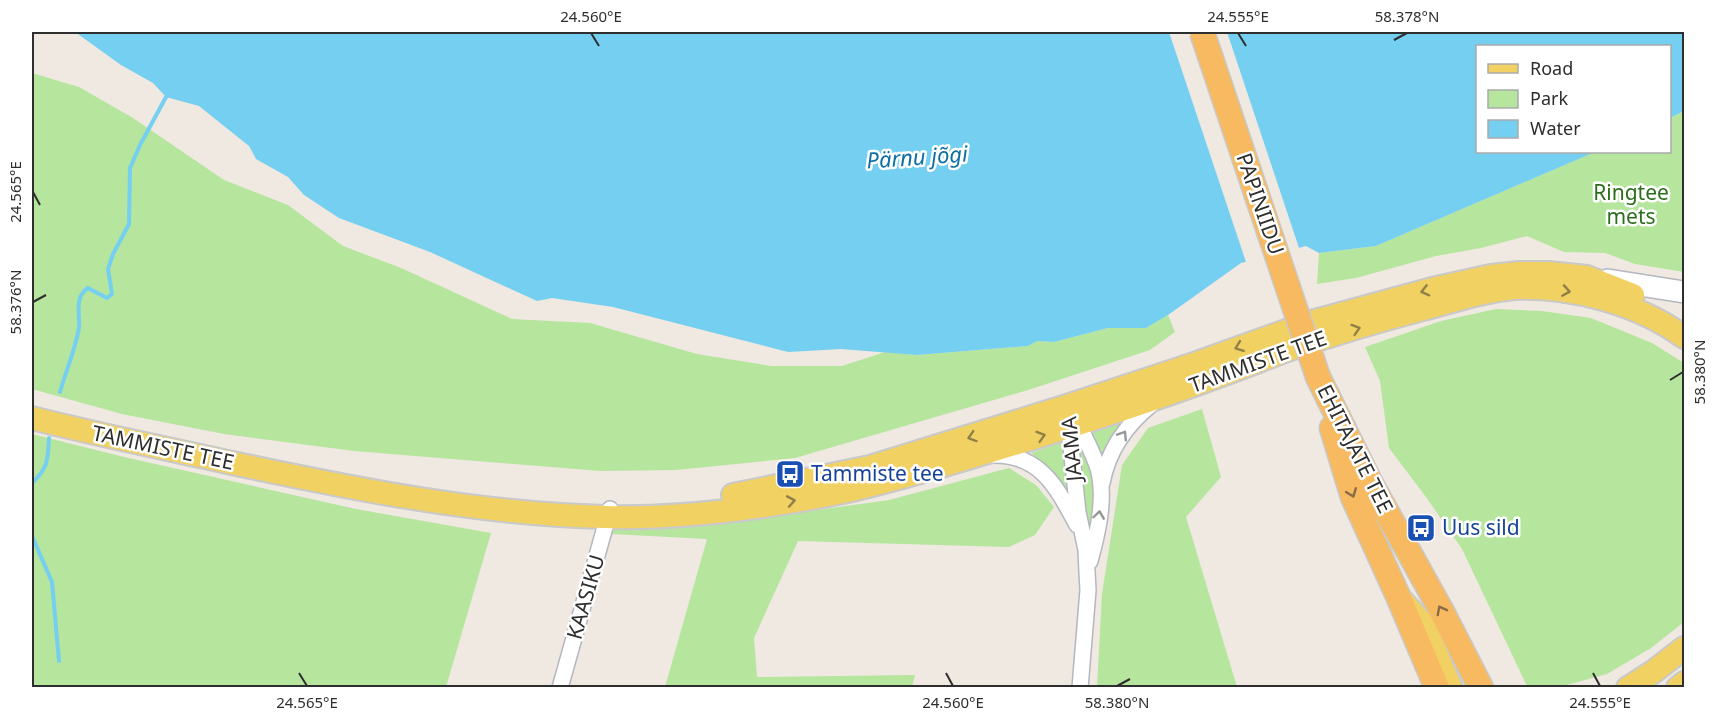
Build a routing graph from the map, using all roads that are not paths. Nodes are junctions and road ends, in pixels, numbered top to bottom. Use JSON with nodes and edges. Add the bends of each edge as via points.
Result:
{"nodes":[{"id":1,"x":1202,"y":32,"type":"edge"},
{"id":2,"x":1587,"y":277,"type":"junction"},
{"id":3,"x":1684,"y":292,"type":"edge"},
{"id":4,"x":1684,"y":323,"type":"edge"},
{"id":5,"x":1684,"y":337,"type":"edge"},
{"id":6,"x":1318,"y":377,"type":"junction"},
{"id":7,"x":1162,"y":397,"type":"junction"},
{"id":8,"x":32,"y":418,"type":"edge"},
{"id":9,"x":1071,"y":420,"type":"junction"},
{"id":10,"x":978,"y":455,"type":"junction"},
{"id":11,"x":1101,"y":486,"type":"junction"},
{"id":12,"x":609,"y":512,"type":"junction"},
{"id":13,"x":1083,"y":537,"type":"junction"},
{"id":14,"x":1088,"y":572,"type":"junction"},
{"id":15,"x":1398,"y":596,"type":"junction"},
{"id":16,"x":1684,"y":648,"type":"edge"},
{"id":17,"x":1653,"y":672,"type":"junction"},
{"id":18,"x":1684,"y":683,"type":"edge"},
{"id":19,"x":560,"y":687,"type":"edge"},
{"id":20,"x":1080,"y":687,"type":"edge"},
{"id":21,"x":1437,"y":687,"type":"edge"},
{"id":22,"x":1451,"y":687,"type":"edge"},
{"id":23,"x":1481,"y":687,"type":"edge"},
{"id":24,"x":1617,"y":687,"type":"edge"},
{"id":25,"x":1628,"y":687,"type":"edge"},
{"id":26,"x":1678,"y":687,"type":"edge"}],
"edges":[{"from":1,"to":6,"type":"highway","name":"PAPINIIDU","bridge":true},
{"from":2,"to":3,"type":"main road"},
{"from":2,"to":4,"type":"main road","name":"TAMMISTE TEE","via":[[1639,298]]},
{"from":2,"to":9,"type":"main road","name":"TAMMISTE TEE","one_way":true,"via":[[1549,273],[1491,276],[1311,322],[1194,364]]},
{"from":7,"to":5,"type":"main road","name":"TAMMISTE TEE","one_way":true,"via":[[1299,346],[1480,293],[1515,288],[1549,288],[1614,303],[1648,316]]},
{"from":6,"to":15,"type":"highway","name":"EHITAJATE TEE","one_way":true,"via":[[1353,496]]},
{"from":23,"to":6,"type":"highway","name":"EHITAJATE TEE","one_way":true},
{"from":7,"to":9,"type":"main road","name":"TAMMISTE TEE"},
{"from":11,"to":7,"type":"street","name":"JAAMA","one_way":true,"via":[[1104,471],[1124,432],[1139,414]]},
{"from":8,"to":12,"type":"main road","name":"TAMMISTE TEE","via":[[296,476]]},
{"from":10,"to":9,"type":"main road","name":"TAMMISTE TEE","one_way":true},
{"from":9,"to":11,"type":"street","name":"JAAMA","via":[[1094,458]]},
{"from":9,"to":12,"type":"main road","name":"TAMMISTE TEE","one_way":true,"via":[[739,495]]},
{"from":9,"to":13,"type":"street","name":"JAAMA"},
{"from":12,"to":10,"type":"main road","name":"TAMMISTE TEE","one_way":true,"via":[[716,512],[754,507],[875,484]]},
{"from":10,"to":13,"type":"street","name":"JAAMA","via":[[1017,456],[1044,473]]},
{"from":14,"to":11,"type":"street","name":"JAAMA","one_way":true},
{"from":12,"to":19,"type":"street","name":"KAASIKU"},
{"from":13,"to":14,"type":"street","name":"JAAMA"},
{"from":14,"to":20,"type":"street","name":"JAAMA"},
{"from":15,"to":21,"type":"highway","name":"EHITAJATE TEE"},
{"from":15,"to":22,"type":"main road","via":[[1424,625]]},
{"from":16,"to":17,"type":"main road"},
{"from":17,"to":24,"type":"main road"},
{"from":17,"to":25,"type":"main road"},
{"from":18,"to":26,"type":"main road"}]}
